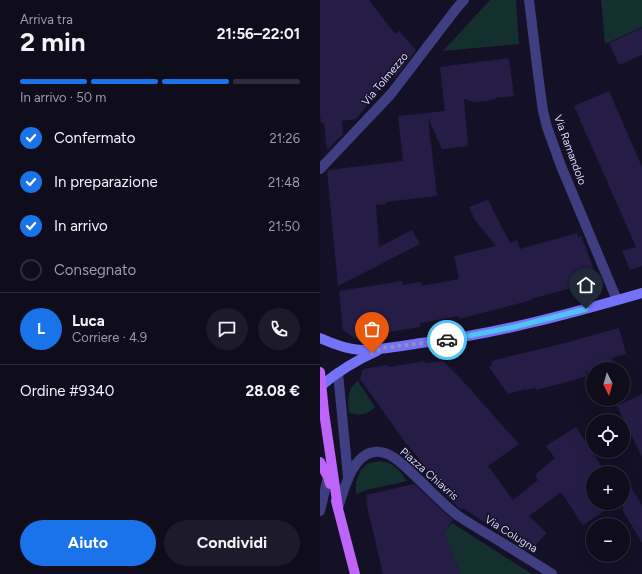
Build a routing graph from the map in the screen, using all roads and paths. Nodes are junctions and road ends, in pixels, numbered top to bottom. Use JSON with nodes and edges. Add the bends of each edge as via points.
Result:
{"nodes":[{"id":1,"x":464,"y":0,"type":"edge"},
{"id":2,"x":529,"y":0,"type":"edge"},
{"id":3,"x":320,"y":169,"type":"edge"},
{"id":4,"x":642,"y":293,"type":"edge"},
{"id":5,"x":617,"y":300,"type":"junction"},
{"id":6,"x":320,"y":338,"type":"edge"},
{"id":7,"x":382,"y":348,"type":"junction"},
{"id":8,"x":320,"y":372,"type":"edge"},
{"id":9,"x":338,"y":373,"type":"junction"},
{"id":10,"x":320,"y":387,"type":"edge"},
{"id":11,"x":320,"y":462,"type":"edge"},
{"id":12,"x":328,"y":477,"type":"junction"},
{"id":13,"x":348,"y":477,"type":"junction"},
{"id":14,"x":338,"y":508,"type":"junction"},
{"id":15,"x":320,"y":511,"type":"edge"},
{"id":16,"x":456,"y":514,"type":"joint"},
{"id":17,"x":355,"y":574,"type":"edge"},
{"id":18,"x":552,"y":574,"type":"edge"}],
"edges":[{"from":1,"to":3,"type":"street","name":"Via Tolmezzo","via":[[391,94]]},
{"from":2,"to":5,"type":"street","name":"Via Ramandolo","via":[[547,127]]},
{"from":4,"to":5,"type":"main road"},
{"from":5,"to":7,"type":"main road","via":[[473,336]]},
{"from":6,"to":7,"type":"main road","via":[[348,348]]},
{"from":7,"to":9,"type":"main road"},
{"from":8,"to":10,"type":"main road"},
{"from":9,"to":10,"type":"main road"},
{"from":9,"to":13,"type":"street","name":"Piazza Chiavris"},
{"from":10,"to":14,"type":"main road"},
{"from":11,"to":12,"type":"main road"},
{"from":12,"to":14,"type":"main road"},
{"from":12,"to":15,"type":"street"},
{"from":13,"to":14,"type":"street","name":"Piazza Chiavris"},
{"from":13,"to":16,"type":"street","name":"Piazza Chiavris","via":[[362,458],[373,452],[387,454],[400,462]]},
{"from":14,"to":17,"type":"main road"},
{"from":16,"to":18,"type":"street","name":"Via Colugna"}]}
